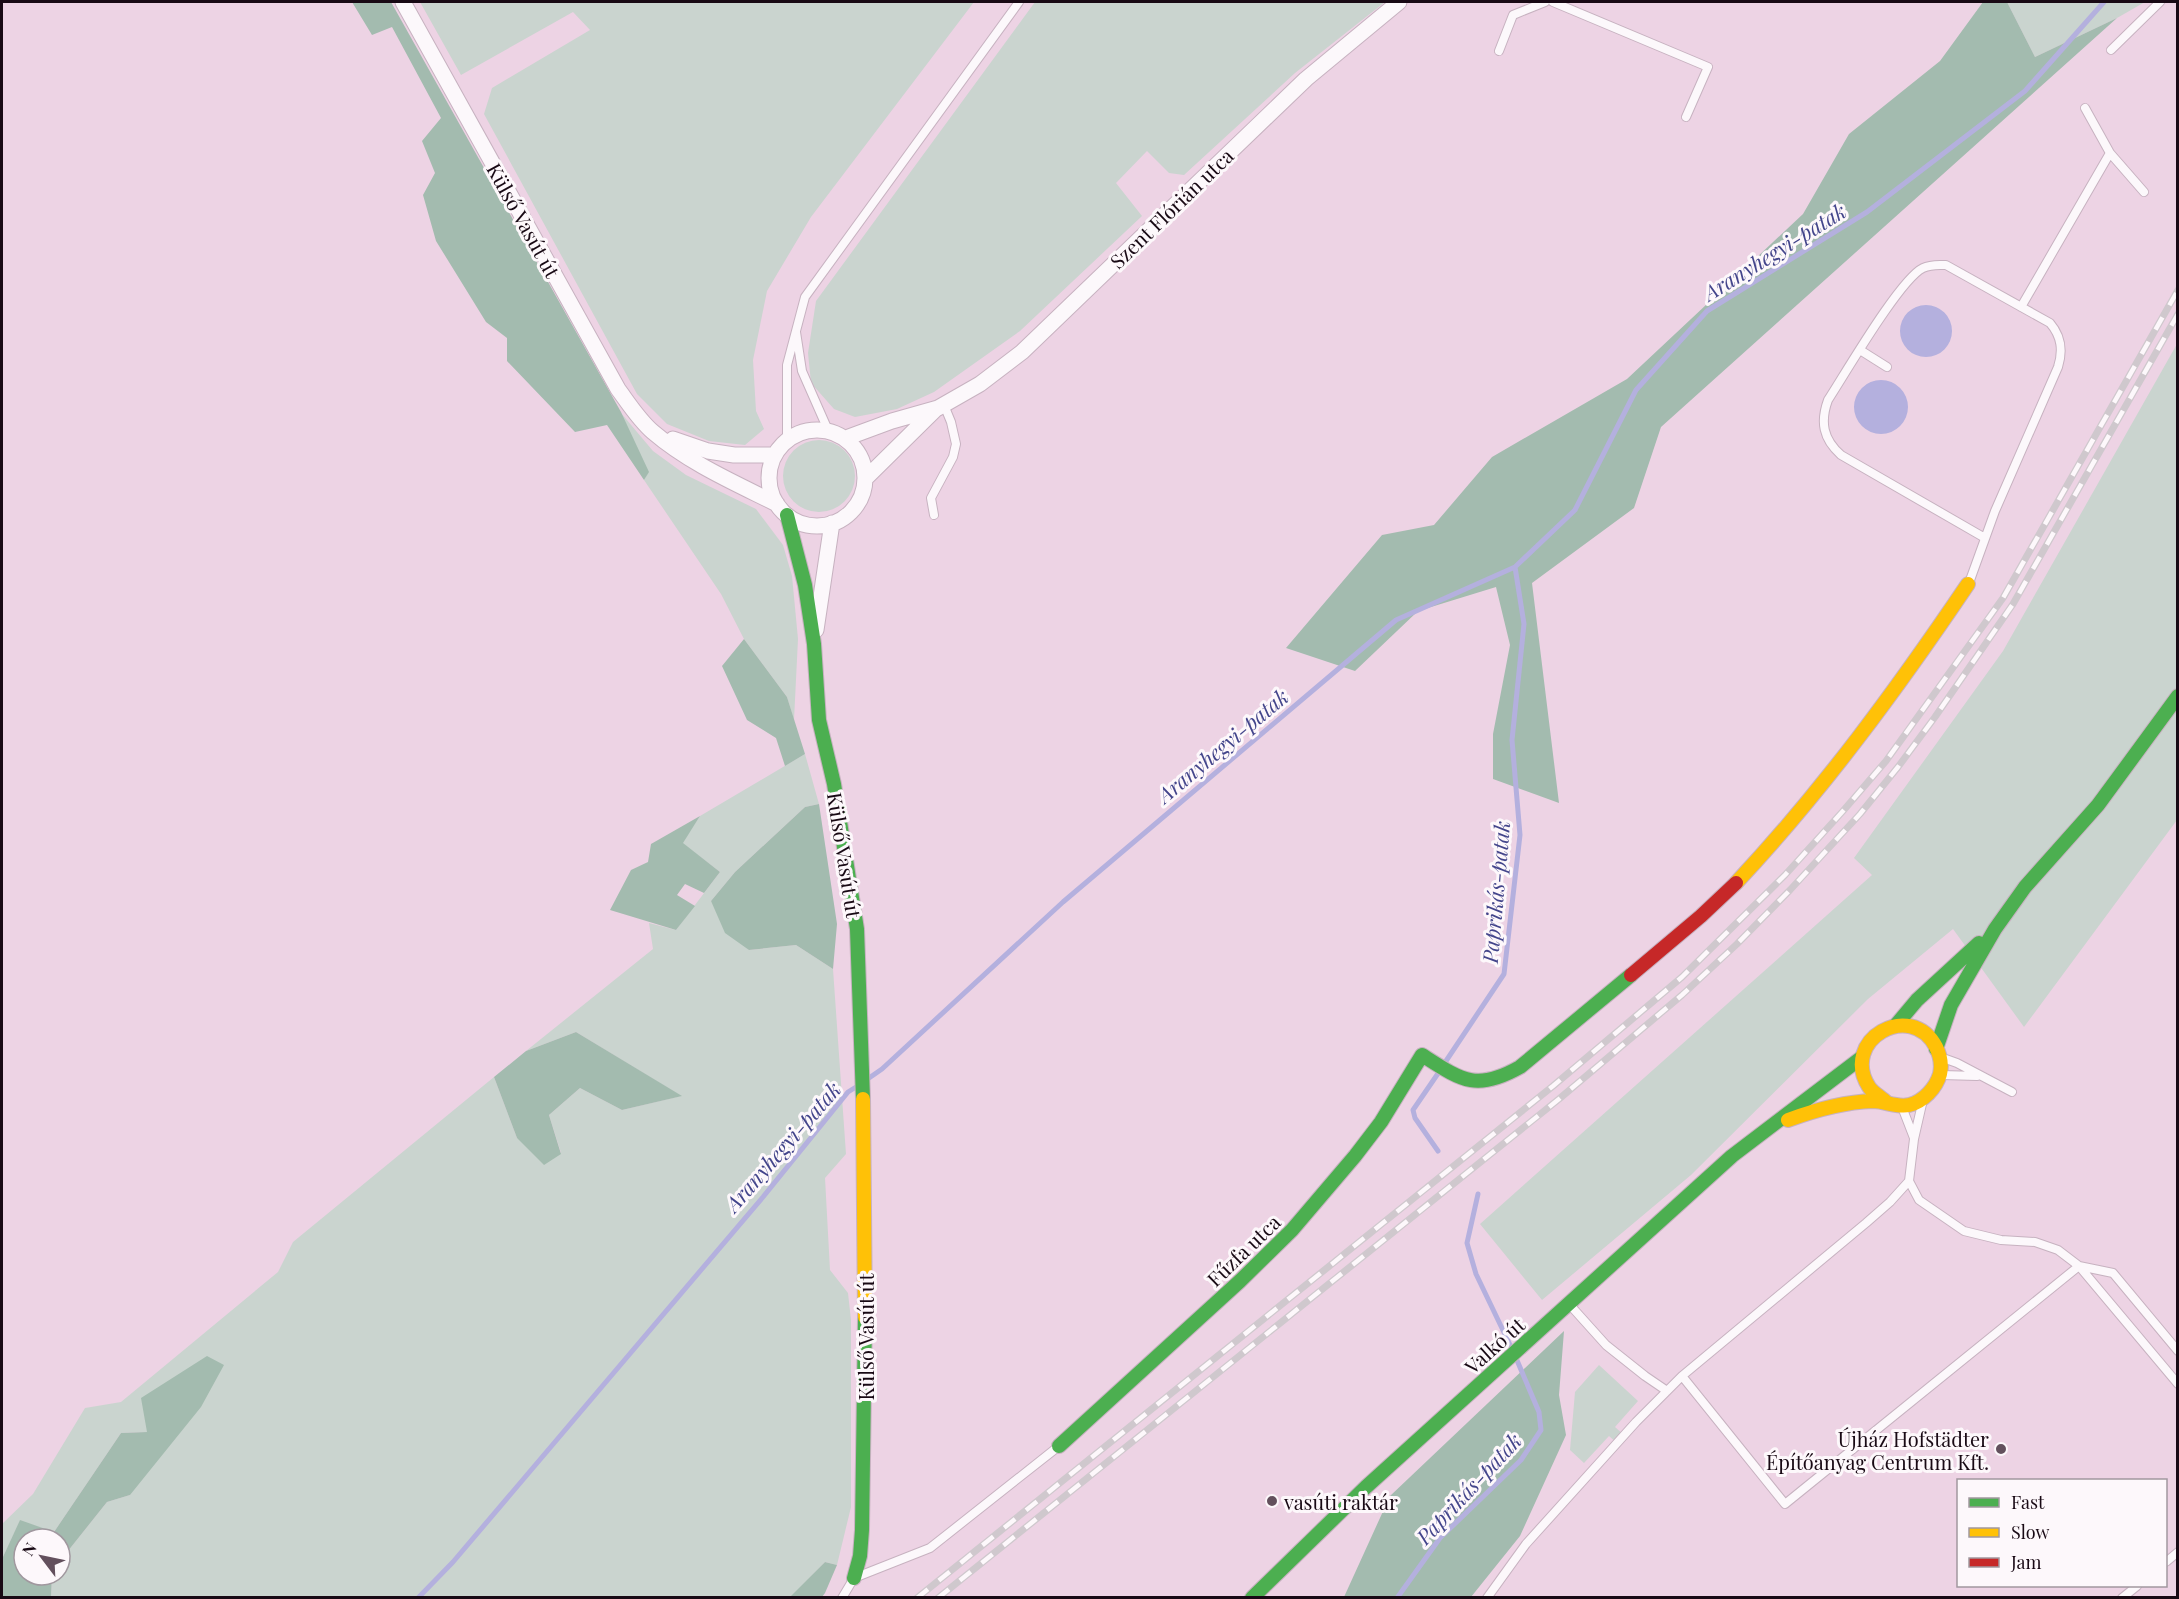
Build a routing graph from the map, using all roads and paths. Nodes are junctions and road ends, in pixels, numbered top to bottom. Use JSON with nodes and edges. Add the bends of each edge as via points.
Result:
{"nodes":[{"id":1,"x":403,"y":2,"type":"edge"},
{"id":2,"x":1019,"y":2,"type":"edge"},
{"id":3,"x":1399,"y":2,"type":"edge"},
{"id":4,"x":1545,"y":2,"type":"edge"},
{"id":5,"x":1553,"y":2,"type":"edge"},
{"id":6,"x":2160,"y":2,"type":"edge"},
{"id":7,"x":2111,"y":50,"type":"dead end"},
{"id":8,"x":1499,"y":51,"type":"dead end"},
{"id":9,"x":2085,"y":108,"type":"dead end"},
{"id":10,"x":1686,"y":117,"type":"dead end"},
{"id":11,"x":2110,"y":153,"type":"junction"},
{"id":12,"x":2144,"y":192,"type":"dead end"},
{"id":13,"x":2022,"y":307,"type":"junction"},
{"id":14,"x":795,"y":328,"type":"junction"},
{"id":15,"x":1860,"y":350,"type":"junction"},
{"id":16,"x":1887,"y":367,"type":"dead end"},
{"id":17,"x":941,"y":406,"type":"junction"},
{"id":18,"x":828,"y":430,"type":"junction"},
{"id":19,"x":653,"y":433,"type":"junction"},
{"id":20,"x":846,"y":438,"type":"junction"},
{"id":21,"x":787,"y":439,"type":"junction"},
{"id":22,"x":774,"y":455,"type":"junction"},
{"id":23,"x":866,"y":478,"type":"junction"},
{"id":24,"x":782,"y":510,"type":"junction"},
{"id":25,"x":934,"y":515,"type":"dead end"},
{"id":26,"x":832,"y":523,"type":"junction"},
{"id":27,"x":1985,"y":537,"type":"junction"},
{"id":28,"x":1968,"y":584,"type":"joint"},
{"id":29,"x":814,"y":644,"type":"junction"},
{"id":30,"x":2178,"y":696,"type":"edge"},
{"id":31,"x":1995,"y":929,"type":"junction"},
{"id":32,"x":1896,"y":1025,"type":"junction"},
{"id":33,"x":1939,"y":1053,"type":"junction"},
{"id":34,"x":1861,"y":1058,"type":"junction"},
{"id":35,"x":1940,"y":1076,"type":"junction"},
{"id":36,"x":1979,"y":1076,"type":"junction"},
{"id":37,"x":2012,"y":1092,"type":"dead end"},
{"id":38,"x":1924,"y":1097,"type":"junction"},
{"id":39,"x":1886,"y":1102,"type":"junction"},
{"id":40,"x":1901,"y":1106,"type":"junction"},
{"id":41,"x":1768,"y":1126,"type":"junction"},
{"id":42,"x":1914,"y":1139,"type":"junction"},
{"id":43,"x":1909,"y":1181,"type":"junction"},
{"id":44,"x":2079,"y":1266,"type":"junction"},
{"id":45,"x":1569,"y":1304,"type":"junction"},
{"id":46,"x":2178,"y":1351,"type":"edge"},
{"id":47,"x":1683,"y":1376,"type":"junction"},
{"id":48,"x":2178,"y":1384,"type":"edge"},
{"id":49,"x":1667,"y":1391,"type":"junction"},
{"id":50,"x":1059,"y":1446,"type":"joint"},
{"id":51,"x":854,"y":1578,"type":"junction"},
{"id":52,"x":2136,"y":1587,"type":"edge"},
{"id":53,"x":842,"y":1598,"type":"edge"},
{"id":54,"x":1252,"y":1598,"type":"edge"},
{"id":55,"x":1487,"y":1598,"type":"edge"},
{"id":56,"x":2122,"y":1598,"type":"edge"}],
"edges":[{"from":1,"to":19,"type":"street","name":"Külső Vasút út","via":[[618,389]]},
{"from":2,"to":14,"type":"lane","via":[[805,297]]},
{"from":3,"to":17,"type":"street","name":"Szent Flórián utca","via":[[1306,79],[1022,352],[980,384]]},
{"from":4,"to":8,"type":"lane","via":[[1513,15]]},
{"from":5,"to":10,"type":"lane","via":[[1708,67]]},
{"from":6,"to":7,"type":"lane"},
{"from":9,"to":11,"type":"lane"},
{"from":11,"to":12,"type":"lane"},
{"from":11,"to":13,"type":"lane"},
{"from":13,"to":15,"type":"lane","via":[[1946,265],[1935,264],[1910,278]]},
{"from":13,"to":27,"type":"lane","via":[[2056,330],[2062,354]]},
{"from":14,"to":18,"type":"lane","via":[[802,371]]},
{"from":14,"to":21,"type":"lane","via":[[787,365]]},
{"from":15,"to":16,"type":"lane"},
{"from":15,"to":27,"type":"lane","via":[[1823,413],[1823,428],[1832,447]]},
{"from":17,"to":20,"type":"street","name":"Szent Flórián utca"},
{"from":17,"to":23,"type":"street","name":"Szent Flórián utca"},
{"from":17,"to":25,"type":"lane","via":[[951,422],[956,444],[930,498]]},
{"from":18,"to":20,"type":"street"},
{"from":18,"to":21,"type":"street","via":[[805,430]]},
{"from":19,"to":22,"type":"street","via":[[708,451]]},
{"from":19,"to":24,"type":"street","name":"Külső Vasút út","via":[[702,466]]},
{"from":20,"to":23,"type":"street","via":[[859,453]]},
{"from":21,"to":22,"type":"street"},
{"from":22,"to":24,"type":"street","via":[[768,475],[771,491]]},
{"from":23,"to":26,"type":"street","via":[[858,504]]},
{"from":24,"to":26,"type":"street","via":[[799,523]]},
{"from":24,"to":29,"type":"street","name":"Külső Vasút út","via":[[805,585]]},
{"from":26,"to":29,"type":"street","name":"Külső Vasút út"},
{"from":27,"to":28,"type":"lane"},
{"from":28,"to":50,"type":"street","name":"Fűzfa utca","via":[[1841,760],[1731,888],[1520,1067],[1502,1078],[1483,1083],[1460,1077],[1422,1055],[1381,1122],[1292,1230]]},
{"from":29,"to":51,"type":"street","name":"Külső Vasút út","via":[[819,720],[834,784],[857,929],[863,1068],[866,1335],[862,1530]]},
{"from":30,"to":31,"type":"street","via":[[2098,805],[2025,887]]},
{"from":31,"to":32,"type":"street","via":[[1917,1000]]},
{"from":31,"to":33,"type":"street","via":[[1951,1005]]},
{"from":32,"to":33,"type":"street","via":[[1920,1030]]},
{"from":32,"to":34,"type":"street","via":[[1873,1036]]},
{"from":33,"to":35,"type":"street"},
{"from":33,"to":36,"type":"lane"},
{"from":34,"to":39,"type":"street","via":[[1868,1089]]},
{"from":34,"to":41,"type":"street","name":"Valkó út"},
{"from":35,"to":36,"type":"lane"},
{"from":35,"to":38,"type":"street"},
{"from":36,"to":37,"type":"lane"},
{"from":38,"to":40,"type":"street"},
{"from":38,"to":42,"type":"lane"},
{"from":39,"to":40,"type":"street"},
{"from":39,"to":41,"type":"street","via":[[1822,1108]]},
{"from":40,"to":42,"type":"lane"},
{"from":41,"to":45,"type":"street","name":"Valkó út"},
{"from":42,"to":43,"type":"lane"},
{"from":43,"to":44,"type":"lane","via":[[1919,1200],[1964,1232],[2035,1242],[2058,1250]]},
{"from":43,"to":47,"type":"lane","via":[[1866,1223]]},
{"from":44,"to":46,"type":"lane","via":[[2113,1273]]},
{"from":44,"to":47,"type":"lane","via":[[1785,1504]]},
{"from":44,"to":48,"type":"lane"},
{"from":45,"to":49,"type":"lane","via":[[1606,1345]]},
{"from":45,"to":54,"type":"street","name":"Valkó út","via":[[1324,1526]]},
{"from":47,"to":49,"type":"lane"},
{"from":49,"to":55,"type":"lane","via":[[1526,1544]]},
{"from":50,"to":51,"type":"lane","via":[[930,1548]]},
{"from":51,"to":53,"type":"lane"},
{"from":52,"to":56,"type":"lane"}]}
